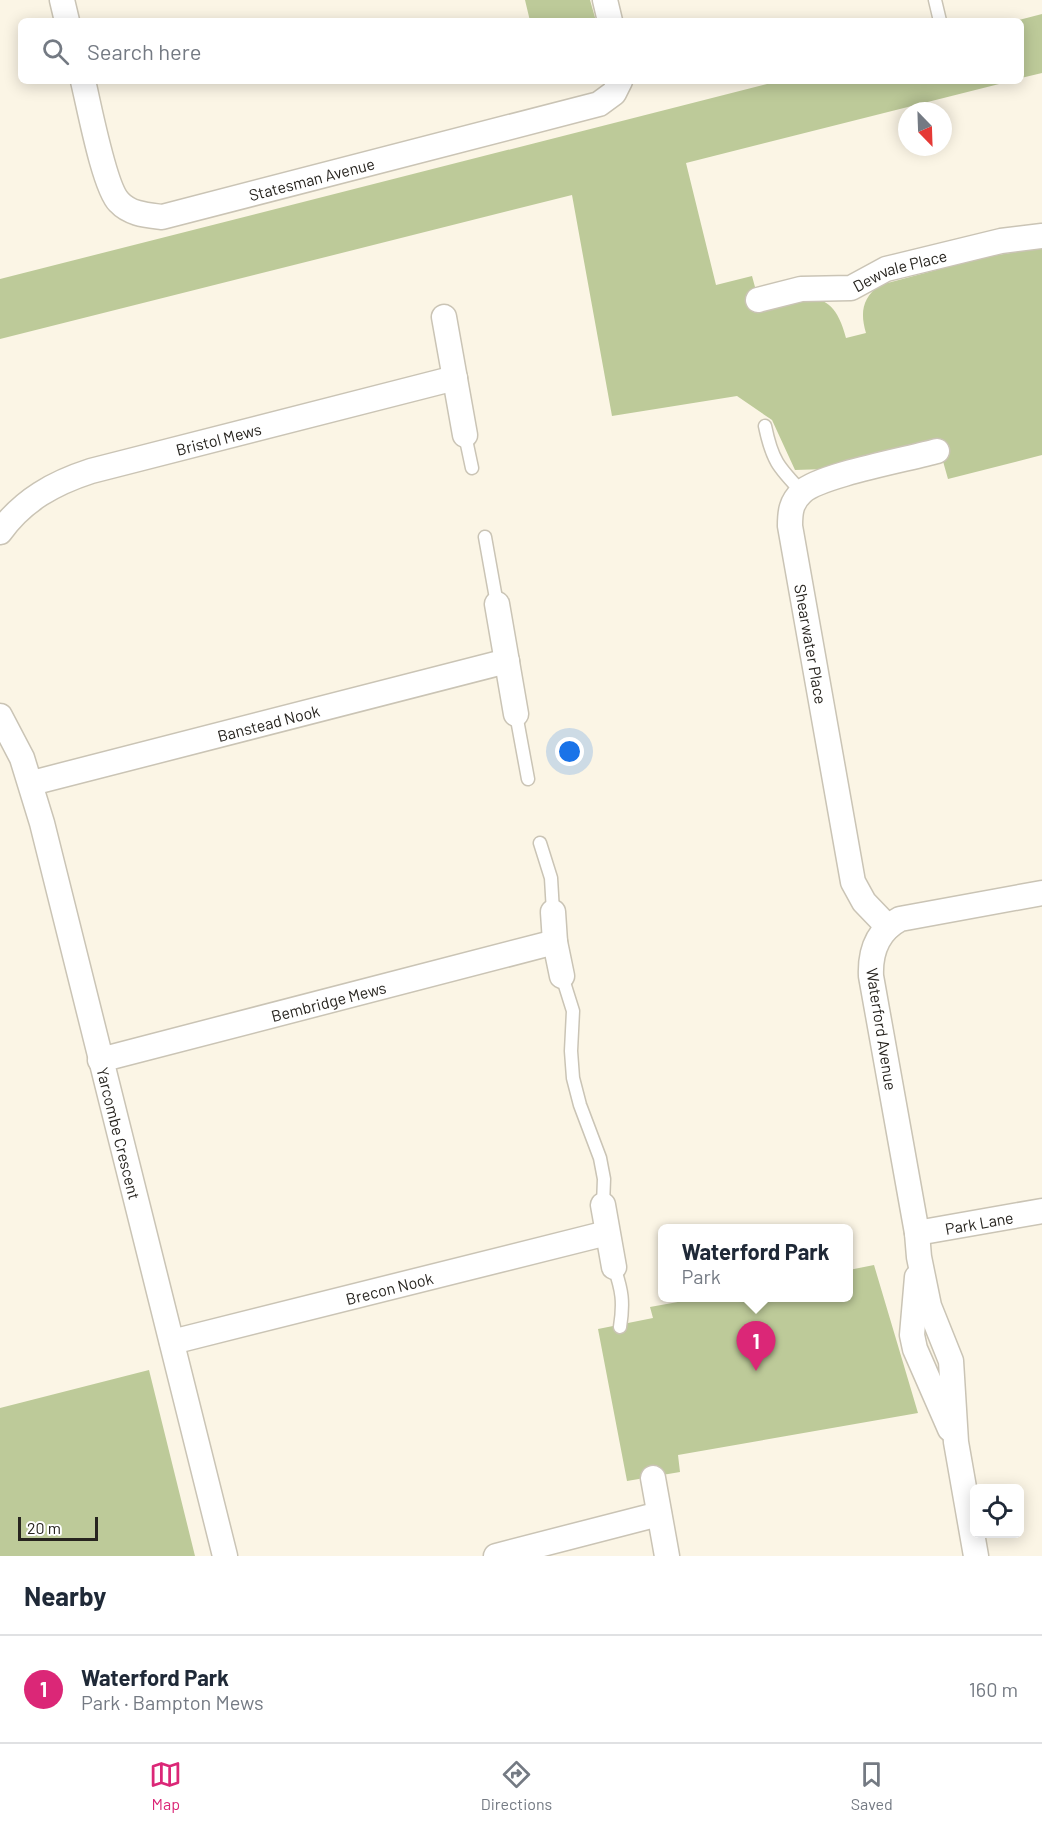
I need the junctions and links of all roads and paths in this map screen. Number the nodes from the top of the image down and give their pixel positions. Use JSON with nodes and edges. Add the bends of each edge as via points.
{"nodes":[{"id":1,"x":62,"y":0,"type":"edge"},
{"id":2,"x":605,"y":0,"type":"edge"},
{"id":3,"x":935,"y":0,"type":"edge"},
{"id":4,"x":66,"y":18,"type":"edge"},
{"id":5,"x":609,"y":18,"type":"edge"},
{"id":6,"x":939,"y":18,"type":"edge"},
{"id":7,"x":83,"y":84,"type":"edge"},
{"id":8,"x":618,"y":84,"type":"edge"},
{"id":9,"x":1042,"y":236,"type":"edge"},
{"id":10,"x":758,"y":300,"type":"dead end"},
{"id":11,"x":444,"y":317,"type":"dead end"},
{"id":12,"x":455,"y":378,"type":"junction"},
{"id":13,"x":765,"y":426,"type":"dead end"},
{"id":14,"x":465,"y":435,"type":"joint"},
{"id":15,"x":937,"y":451,"type":"dead end"},
{"id":16,"x":472,"y":468,"type":"dead end"},
{"id":17,"x":802,"y":492,"type":"junction"},
{"id":18,"x":0,"y":532,"type":"edge"},
{"id":19,"x":485,"y":537,"type":"dead end"},
{"id":20,"x":497,"y":604,"type":"joint"},
{"id":21,"x":507,"y":661,"type":"junction"},
{"id":22,"x":516,"y":714,"type":"joint"},
{"id":23,"x":0,"y":716,"type":"edge"},
{"id":24,"x":528,"y":779,"type":"dead end"},
{"id":25,"x":32,"y":783,"type":"junction"},
{"id":26,"x":540,"y":843,"type":"dead end"},
{"id":27,"x":1042,"y":893,"type":"edge"},
{"id":28,"x":553,"y":912,"type":"joint"},
{"id":29,"x":888,"y":927,"type":"junction"},
{"id":30,"x":555,"y":942,"type":"junction"},
{"id":31,"x":562,"y":976,"type":"joint"},
{"id":32,"x":100,"y":1060,"type":"junction"},
{"id":33,"x":603,"y":1205,"type":"joint"},
{"id":34,"x":1042,"y":1211,"type":"edge"},
{"id":35,"x":607,"y":1233,"type":"junction"},
{"id":36,"x":918,"y":1245,"type":"junction"},
{"id":37,"x":614,"y":1267,"type":"joint"},
{"id":38,"x":620,"y":1327,"type":"dead end"},
{"id":39,"x":172,"y":1342,"type":"junction"},
{"id":40,"x":653,"y":1478,"type":"dead end"},
{"id":41,"x":658,"y":1514,"type":"junction"},
{"id":42,"x":225,"y":1556,"type":"edge"},
{"id":43,"x":496,"y":1556,"type":"edge"},
{"id":44,"x":667,"y":1556,"type":"edge"},
{"id":45,"x":976,"y":1556,"type":"edge"}],
"edges":[{"from":1,"to":4,"type":"street"},
{"from":2,"to":5,"type":"street"},
{"from":3,"to":6,"type":"lane"},
{"from":7,"to":8,"type":"street","name":"Statesman Avenue","via":[[109,184],[118,202],[137,214],[162,216],[599,104],[614,93]]},
{"from":9,"to":10,"type":"street","name":"Dewvale Place","via":[[1001,241],[886,269],[851,288],[801,289]]},
{"from":11,"to":12,"type":"street"},
{"from":12,"to":14,"type":"street"},
{"from":12,"to":18,"type":"street","name":"Bristol Mews","via":[[91,471],[39,494]]},
{"from":13,"to":17,"type":"lane","via":[[774,460]]},
{"from":14,"to":16,"type":"lane"},
{"from":15,"to":17,"type":"street","via":[[826,480]]},
{"from":17,"to":29,"type":"street","name":"Shearwater Place","via":[[790,513],[790,526],[853,882],[864,902]]},
{"from":19,"to":20,"type":"lane"},
{"from":20,"to":21,"type":"street"},
{"from":21,"to":22,"type":"street"},
{"from":21,"to":25,"type":"street","name":"Banstead Nook"},
{"from":22,"to":24,"type":"lane"},
{"from":23,"to":25,"type":"street","name":"Yarcombe Crescent"},
{"from":25,"to":32,"type":"street","name":"Yarcombe Crescent"},
{"from":26,"to":28,"type":"lane","via":[[550,878]]},
{"from":27,"to":29,"type":"street","via":[[911,916]]},
{"from":28,"to":30,"type":"street"},
{"from":29,"to":36,"type":"street","name":"Waterford Avenue","via":[[874,946],[872,976]]},
{"from":30,"to":31,"type":"street"},
{"from":30,"to":32,"type":"street","name":"Bembridge Mews"},
{"from":31,"to":33,"type":"lane","via":[[573,1011],[573,1078],[600,1158]]},
{"from":32,"to":39,"type":"street","name":"Yarcombe Crescent"},
{"from":33,"to":35,"type":"street"},
{"from":34,"to":36,"type":"street","name":"Park Lane"},
{"from":35,"to":37,"type":"street"},
{"from":35,"to":39,"type":"street","name":"Brecon Nook"},
{"from":36,"to":45,"type":"street","name":"Waterford Avenue","via":[[929,1306],[951,1361],[956,1442]]},
{"from":37,"to":38,"type":"lane","via":[[624,1304]]},
{"from":39,"to":42,"type":"street","name":"Yarcombe Crescent"},
{"from":40,"to":41,"type":"street"},
{"from":41,"to":43,"type":"street"},
{"from":41,"to":44,"type":"street"}]}
